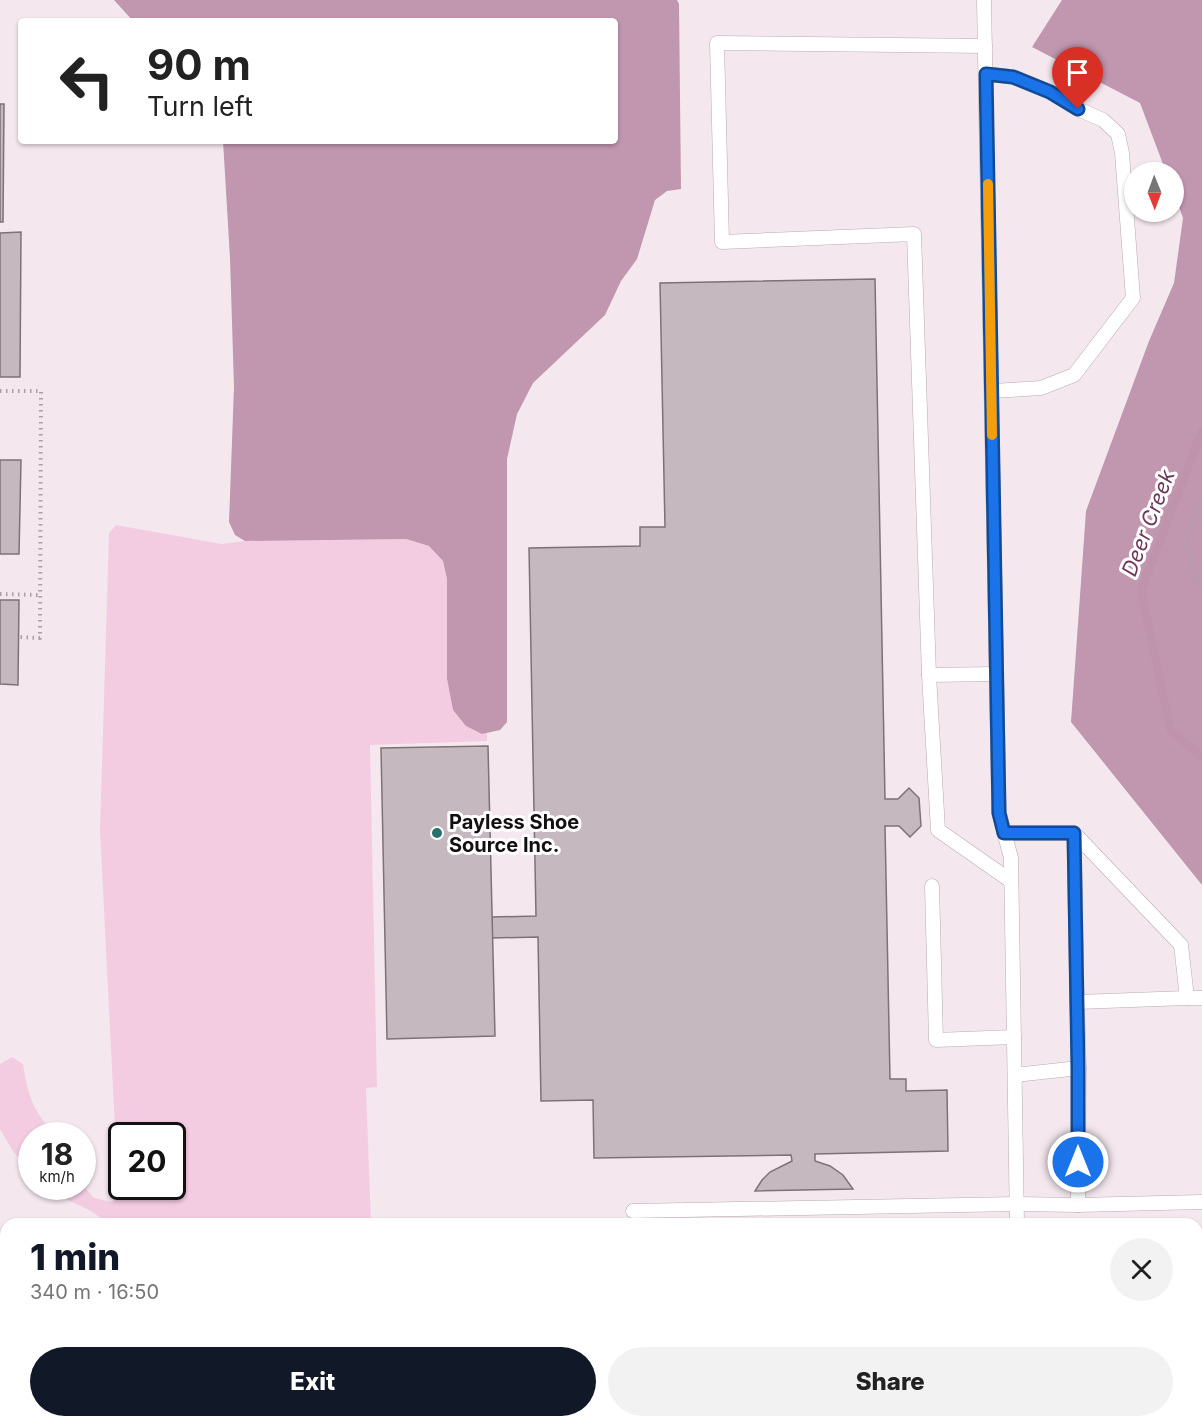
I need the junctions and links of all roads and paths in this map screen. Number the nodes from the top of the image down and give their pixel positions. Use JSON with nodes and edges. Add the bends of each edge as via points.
{"nodes":[{"id":1,"x":984,"y":0,"type":"edge"},
{"id":2,"x":985,"y":46,"type":"junction"},
{"id":3,"x":986,"y":74,"type":"junction"},
{"id":4,"x":0,"y":391,"type":"edge"},
{"id":5,"x":992,"y":392,"type":"junction"},
{"id":6,"x":1202,"y":503,"type":"edge"},
{"id":7,"x":1202,"y":592,"type":"edge"},
{"id":8,"x":0,"y":594,"type":"edge"},
{"id":9,"x":40,"y":595,"type":"junction"},
{"id":10,"x":19,"y":637,"type":"dead end"},
{"id":11,"x":996,"y":674,"type":"junction"},
{"id":12,"x":929,"y":675,"type":"junction"},
{"id":13,"x":1004,"y":833,"type":"junction"},
{"id":14,"x":1074,"y":833,"type":"junction"},
{"id":15,"x":1011,"y":881,"type":"junction"},
{"id":16,"x":932,"y":886,"type":"dead end"},
{"id":17,"x":1186,"y":998,"type":"junction"},
{"id":18,"x":1202,"y":998,"type":"edge"},
{"id":19,"x":1077,"y":1002,"type":"junction"},
{"id":20,"x":1014,"y":1036,"type":"junction"},
{"id":21,"x":1078,"y":1068,"type":"junction"},
{"id":22,"x":1015,"y":1075,"type":"junction"},
{"id":23,"x":1202,"y":1202,"type":"edge"},
{"id":24,"x":1017,"y":1204,"type":"junction"},
{"id":25,"x":1078,"y":1205,"type":"junction"},
{"id":26,"x":633,"y":1211,"type":"dead end"},
{"id":27,"x":1017,"y":1218,"type":"edge"}],
"edges":[{"from":1,"to":2,"type":"lane"},
{"from":2,"to":3,"type":"lane"},
{"from":2,"to":12,"type":"lane","via":[[717,43],[722,242],[914,234]]},
{"from":3,"to":5,"type":"lane"},
{"from":3,"to":5,"type":"lane","via":[[1013,77],[1050,92],[1103,120],[1118,134],[1133,298],[1074,375],[1041,388]]},
{"from":4,"to":9,"type":"path","via":[[41,391]]},
{"from":5,"to":11,"type":"lane"},
{"from":6,"to":7,"type":"path","via":[[1187,537]]},
{"from":8,"to":9,"type":"path"},
{"from":9,"to":10,"type":"path","via":[[40,638]]},
{"from":11,"to":12,"type":"lane"},
{"from":11,"to":13,"type":"lane","via":[[999,813]]},
{"from":12,"to":15,"type":"lane","via":[[938,830]]},
{"from":13,"to":14,"type":"lane"},
{"from":13,"to":15,"type":"lane","via":[[1011,858]]},
{"from":14,"to":17,"type":"lane","via":[[1181,945]]},
{"from":14,"to":19,"type":"lane"},
{"from":15,"to":20,"type":"lane"},
{"from":16,"to":20,"type":"lane","via":[[936,1040]]},
{"from":17,"to":18,"type":"lane"},
{"from":17,"to":19,"type":"lane"},
{"from":19,"to":21,"type":"lane"},
{"from":20,"to":22,"type":"lane"},
{"from":21,"to":22,"type":"lane"},
{"from":21,"to":25,"type":"lane"},
{"from":22,"to":24,"type":"lane"},
{"from":23,"to":25,"type":"lane"},
{"from":24,"to":25,"type":"lane"},
{"from":24,"to":26,"type":"lane"},
{"from":24,"to":27,"type":"lane"}]}
